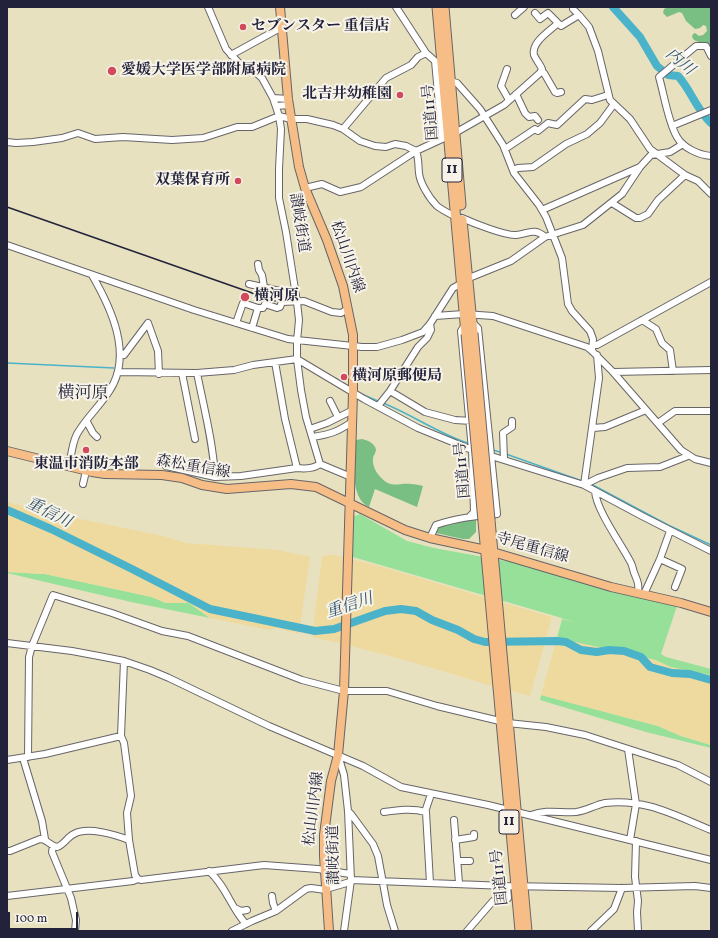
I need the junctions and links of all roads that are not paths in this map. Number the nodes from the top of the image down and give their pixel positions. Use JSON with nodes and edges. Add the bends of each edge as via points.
{"nodes":[{"id":1,"x":208,"y":7,"type":"edge"},
{"id":2,"x":280,"y":7,"type":"edge"},
{"id":3,"x":396,"y":7,"type":"edge"},
{"id":4,"x":437,"y":7,"type":"edge"},
{"id":5,"x":444,"y":7,"type":"edge"},
{"id":6,"x":524,"y":7,"type":"edge"},
{"id":7,"x":573,"y":7,"type":"edge"},
{"id":8,"x":535,"y":13,"type":"dead end"},
{"id":9,"x":515,"y":15,"type":"dead end"},
{"id":10,"x":579,"y":15,"type":"junction"},
{"id":11,"x":558,"y":23,"type":"junction"},
{"id":12,"x":282,"y":27,"type":"junction"},
{"id":13,"x":426,"y":53,"type":"junction"},
{"id":14,"x":231,"y":55,"type":"junction"},
{"id":15,"x":711,"y":56,"type":"edge"},
{"id":16,"x":507,"y":69,"type":"dead end"},
{"id":17,"x":541,"y":71,"type":"junction"},
{"id":18,"x":450,"y":80,"type":"junction"},
{"id":19,"x":561,"y":92,"type":"dead end"},
{"id":20,"x":516,"y":94,"type":"junction"},
{"id":21,"x":608,"y":95,"type":"junction"},
{"id":22,"x":273,"y":98,"type":"junction"},
{"id":23,"x":509,"y":100,"type":"junction"},
{"id":24,"x":288,"y":102,"type":"junction"},
{"id":25,"x":614,"y":104,"type":"junction"},
{"id":26,"x":276,"y":106,"type":"junction"},
{"id":27,"x":708,"y":111,"type":"edge"},
{"id":28,"x":279,"y":116,"type":"junction"},
{"id":29,"x":485,"y":116,"type":"junction"},
{"id":30,"x":291,"y":119,"type":"junction"},
{"id":31,"x":538,"y":120,"type":"dead end"},
{"id":32,"x":672,"y":126,"type":"junction"},
{"id":33,"x":342,"y":129,"type":"junction"},
{"id":34,"x":449,"y":136,"type":"junction"},
{"id":35,"x":7,"y":142,"type":"edge"},
{"id":36,"x":683,"y":144,"type":"junction"},
{"id":37,"x":505,"y":149,"type":"junction"},
{"id":38,"x":416,"y":151,"type":"junction"},
{"id":39,"x":656,"y":154,"type":"junction"},
{"id":40,"x":711,"y":156,"type":"edge"},
{"id":41,"x":640,"y":167,"type":"junction"},
{"id":42,"x":512,"y":170,"type":"junction"},
{"id":43,"x":685,"y":175,"type":"junction"},
{"id":44,"x":306,"y":188,"type":"junction"},
{"id":45,"x":711,"y":194,"type":"edge"},
{"id":46,"x":612,"y":203,"type":"junction"},
{"id":47,"x":542,"y":210,"type":"junction"},
{"id":48,"x":459,"y":218,"type":"junction"},
{"id":49,"x":553,"y":235,"type":"junction"},
{"id":50,"x":546,"y":237,"type":"junction"},
{"id":51,"x":7,"y":245,"type":"edge"},
{"id":52,"x":258,"y":264,"type":"dead end"},
{"id":53,"x":92,"y":275,"type":"junction"},
{"id":54,"x":465,"y":281,"type":"junction"},
{"id":55,"x":711,"y":282,"type":"edge"},
{"id":56,"x":249,"y":284,"type":"dead end"},
{"id":57,"x":264,"y":287,"type":"junction"},
{"id":58,"x":284,"y":292,"type":"junction"},
{"id":59,"x":295,"y":292,"type":"junction"},
{"id":60,"x":282,"y":302,"type":"junction"},
{"id":61,"x":297,"y":302,"type":"junction"},
{"id":62,"x":258,"y":308,"type":"junction"},
{"id":63,"x":348,"y":309,"type":"junction"},
{"id":64,"x":435,"y":316,"type":"junction"},
{"id":65,"x":642,"y":320,"type":"junction"},
{"id":66,"x":236,"y":323,"type":"junction"},
{"id":67,"x":430,"y":324,"type":"junction"},
{"id":68,"x":469,"y":324,"type":"junction"},
{"id":69,"x":252,"y":328,"type":"junction"},
{"id":70,"x":297,"y":341,"type":"junction"},
{"id":71,"x":353,"y":345,"type":"junction"},
{"id":72,"x":594,"y":350,"type":"junction"},
{"id":73,"x":121,"y":354,"type":"junction"},
{"id":74,"x":297,"y":358,"type":"junction"},
{"id":75,"x":275,"y":362,"type":"junction"},
{"id":76,"x":711,"y":370,"type":"edge"},
{"id":77,"x":673,"y":371,"type":"junction"},
{"id":78,"x":119,"y":372,"type":"junction"},
{"id":79,"x":159,"y":372,"type":"junction"},
{"id":80,"x":613,"y":372,"type":"junction"},
{"id":81,"x":182,"y":373,"type":"junction"},
{"id":82,"x":197,"y":373,"type":"junction"},
{"id":83,"x":390,"y":391,"type":"junction"},
{"id":84,"x":353,"y":393,"type":"junction"},
{"id":85,"x":330,"y":401,"type":"dead end"},
{"id":86,"x":378,"y":406,"type":"junction"},
{"id":87,"x":352,"y":410,"type":"junction"},
{"id":88,"x":646,"y":410,"type":"junction"},
{"id":89,"x":711,"y":411,"type":"edge"},
{"id":90,"x":338,"y":417,"type":"junction"},
{"id":91,"x":469,"y":421,"type":"junction"},
{"id":92,"x":487,"y":421,"type":"junction"},
{"id":93,"x":512,"y":421,"type":"dead end"},
{"id":94,"x":87,"y":422,"type":"junction"},
{"id":95,"x":352,"y":422,"type":"junction"},
{"id":96,"x":658,"y":423,"type":"junction"},
{"id":97,"x":593,"y":428,"type":"junction"},
{"id":98,"x":310,"y":429,"type":"junction"},
{"id":99,"x":97,"y":437,"type":"dead end"},
{"id":100,"x":313,"y":438,"type":"junction"},
{"id":101,"x":195,"y":439,"type":"dead end"},
{"id":102,"x":472,"y":450,"type":"junction"},
{"id":103,"x":7,"y":451,"type":"edge"},
{"id":104,"x":491,"y":455,"type":"junction"},
{"id":105,"x":688,"y":456,"type":"junction"},
{"id":106,"x":504,"y":459,"type":"junction"},
{"id":107,"x":711,"y":463,"type":"edge"},
{"id":108,"x":320,"y":464,"type":"junction"},
{"id":109,"x":166,"y":466,"type":"dead end"},
{"id":110,"x":69,"y":467,"type":"junction"},
{"id":111,"x":297,"y":468,"type":"junction"},
{"id":112,"x":86,"y":471,"type":"junction"},
{"id":113,"x":215,"y":477,"type":"junction"},
{"id":114,"x":350,"y":477,"type":"junction"},
{"id":115,"x":83,"y":484,"type":"dead end"},
{"id":116,"x":584,"y":485,"type":"junction"},
{"id":117,"x":595,"y":491,"type":"junction"},
{"id":118,"x":350,"y":503,"type":"junction"},
{"id":119,"x":469,"y":517,"type":"junction"},
{"id":120,"x":670,"y":531,"type":"junction"},
{"id":121,"x":430,"y":538,"type":"junction"},
{"id":122,"x":490,"y":551,"type":"junction"},
{"id":123,"x":711,"y":551,"type":"edge"},
{"id":124,"x":660,"y":559,"type":"junction"},
{"id":125,"x":675,"y":587,"type":"dead end"},
{"id":126,"x":640,"y":593,"type":"junction"},
{"id":127,"x":711,"y":612,"type":"edge"},
{"id":128,"x":7,"y":643,"type":"edge"},
{"id":129,"x":32,"y":646,"type":"junction"},
{"id":130,"x":124,"y":661,"type":"junction"},
{"id":131,"x":344,"y":691,"type":"junction"},
{"id":132,"x":504,"y":718,"type":"junction"},
{"id":133,"x":121,"y":736,"type":"junction"},
{"id":134,"x":628,"y":749,"type":"junction"},
{"id":135,"x":338,"y":755,"type":"junction"},
{"id":136,"x":26,"y":757,"type":"junction"},
{"id":137,"x":7,"y":760,"type":"edge"},
{"id":138,"x":711,"y":782,"type":"edge"},
{"id":139,"x":431,"y":794,"type":"junction"},
{"id":140,"x":636,"y":804,"type":"junction"},
{"id":141,"x":513,"y":811,"type":"junction"},
{"id":142,"x":348,"y":812,"type":"junction"},
{"id":143,"x":384,"y":812,"type":"dead end"},
{"id":144,"x":424,"y":812,"type":"junction"},
{"id":145,"x":531,"y":816,"type":"junction"},
{"id":146,"x":454,"y":820,"type":"dead end"},
{"id":147,"x":711,"y":830,"type":"edge"},
{"id":148,"x":474,"y":834,"type":"dead end"},
{"id":149,"x":45,"y":839,"type":"junction"},
{"id":150,"x":129,"y":840,"type":"junction"},
{"id":151,"x":455,"y":840,"type":"junction"},
{"id":152,"x":633,"y":840,"type":"junction"},
{"id":153,"x":53,"y":846,"type":"junction"},
{"id":154,"x":7,"y":851,"type":"edge"},
{"id":155,"x":470,"y":860,"type":"dead end"},
{"id":156,"x":711,"y":860,"type":"edge"},
{"id":157,"x":457,"y":861,"type":"junction"},
{"id":158,"x":326,"y":870,"type":"junction"},
{"id":159,"x":209,"y":871,"type":"junction"},
{"id":160,"x":138,"y":879,"type":"junction"},
{"id":161,"x":350,"y":879,"type":"junction"},
{"id":162,"x":383,"y":881,"type":"junction"},
{"id":163,"x":430,"y":883,"type":"junction"},
{"id":164,"x":458,"y":883,"type":"junction"},
{"id":165,"x":515,"y":886,"type":"junction"},
{"id":166,"x":636,"y":887,"type":"junction"},
{"id":167,"x":622,"y":888,"type":"junction"},
{"id":168,"x":711,"y":888,"type":"edge"},
{"id":169,"x":67,"y":889,"type":"junction"},
{"id":170,"x":326,"y":890,"type":"junction"},
{"id":171,"x":7,"y":896,"type":"edge"},
{"id":172,"x":272,"y":896,"type":"dead end"},
{"id":173,"x":235,"y":908,"type":"junction"},
{"id":174,"x":247,"y":910,"type":"dead end"},
{"id":175,"x":276,"y":911,"type":"junction"},
{"id":176,"x":246,"y":924,"type":"junction"},
{"id":177,"x":74,"y":931,"type":"edge"},
{"id":178,"x":232,"y":931,"type":"edge"},
{"id":179,"x":329,"y":931,"type":"edge"},
{"id":180,"x":344,"y":931,"type":"edge"},
{"id":181,"x":395,"y":931,"type":"edge"},
{"id":182,"x":467,"y":931,"type":"edge"},
{"id":183,"x":520,"y":931,"type":"edge"},
{"id":184,"x":527,"y":931,"type":"edge"},
{"id":185,"x":591,"y":931,"type":"edge"},
{"id":186,"x":638,"y":931,"type":"edge"}],
"edges":[{"from":1,"to":14,"type":"street","name":"讃岐街道","via":[[223,43]]},
{"from":2,"to":12,"type":"main road","name":"松山川内線"},
{"from":3,"to":13,"type":"street"},
{"from":4,"to":34,"type":"highway","name":"国道11号","number":"11"},
{"from":5,"to":18,"type":"highway","name":"国道11号","number":"11"},
{"from":6,"to":9,"type":"street"},
{"from":7,"to":10,"type":"street"},
{"from":8,"to":11,"type":"street","via":[[540,19],[548,12]]},
{"from":10,"to":11,"type":"street","via":[[561,26]]},
{"from":10,"to":21,"type":"street","via":[[589,27],[598,51]]},
{"from":11,"to":17,"type":"street","via":[[534,48],[534,56]]},
{"from":12,"to":14,"type":"street"},
{"from":12,"to":24,"type":"main road","name":"松山川内線"},
{"from":13,"to":33,"type":"street","via":[[386,78]]},
{"from":13,"to":34,"type":"street","via":[[435,61]]},
{"from":14,"to":22,"type":"street","name":"讃岐街道","via":[[262,78]]},
{"from":15,"to":32,"type":"street","via":[[706,46],[696,46],[659,77]]},
{"from":16,"to":23,"type":"street","via":[[501,86]]},
{"from":17,"to":19,"type":"street","via":[[555,92]]},
{"from":17,"to":20,"type":"street"},
{"from":18,"to":29,"type":"street","via":[[457,83]]},
{"from":18,"to":34,"type":"highway","name":"国道11号","number":"11"},
{"from":20,"to":23,"type":"street"},
{"from":20,"to":31,"type":"street","via":[[525,113],[529,117],[535,116]]},
{"from":21,"to":25,"type":"street"},
{"from":21,"to":37,"type":"street","via":[[592,100],[585,99],[557,125],[548,123]]},
{"from":22,"to":24,"type":"street"},
{"from":22,"to":26,"type":"street","name":"讃岐街道"},
{"from":23,"to":29,"type":"street"},
{"from":24,"to":26,"type":"street"},
{"from":24,"to":30,"type":"main road","name":"松山川内線"},
{"from":25,"to":39,"type":"street","via":[[630,119]]},
{"from":25,"to":42,"type":"street","via":[[600,123],[587,134],[566,144],[533,167]]},
{"from":26,"to":28,"type":"street","name":"讃岐街道"},
{"from":27,"to":32,"type":"street"},
{"from":28,"to":30,"type":"street"},
{"from":28,"to":35,"type":"street","via":[[252,126],[236,127],[198,139],[95,139],[78,133],[33,142]]},
{"from":28,"to":59,"type":"street","name":"讃岐街道","via":[[279,198]]},
{"from":29,"to":34,"type":"street"},
{"from":29,"to":37,"type":"street"},
{"from":30,"to":33,"type":"street","via":[[307,119]]},
{"from":30,"to":44,"type":"main road","name":"松山川内線","via":[[299,166]]},
{"from":32,"to":36,"type":"street"},
{"from":33,"to":38,"type":"street","via":[[360,142],[386,147],[395,144]]},
{"from":34,"to":38,"type":"street"},
{"from":34,"to":48,"type":"highway","name":"国道11号","number":"11"},
{"from":36,"to":39,"type":"street","via":[[670,152]]},
{"from":36,"to":40,"type":"street","via":[[694,151]]},
{"from":37,"to":42,"type":"street"},
{"from":38,"to":44,"type":"street","via":[[361,187],[340,192],[322,184]]},
{"from":38,"to":48,"type":"street","via":[[420,178],[429,195],[437,206]]},
{"from":39,"to":41,"type":"street","via":[[651,155]]},
{"from":39,"to":43,"type":"street"},
{"from":41,"to":46,"type":"street","via":[[622,194]]},
{"from":41,"to":47,"type":"street"},
{"from":42,"to":47,"type":"street"},
{"from":43,"to":45,"type":"street","via":[[698,181]]},
{"from":43,"to":46,"type":"street","via":[[658,200],[648,214],[640,218]]},
{"from":44,"to":63,"type":"main road","name":"松山川内線","via":[[335,261]]},
{"from":46,"to":49,"type":"street","via":[[582,225]]},
{"from":47,"to":49,"type":"street"},
{"from":48,"to":50,"type":"street","via":[[515,235],[528,231],[541,233]]},
{"from":48,"to":54,"type":"highway","name":"国道11号","number":"11"},
{"from":49,"to":50,"type":"street"},
{"from":49,"to":72,"type":"street","via":[[562,258],[568,304],[590,331]]},
{"from":50,"to":54,"type":"street","via":[[511,261]]},
{"from":51,"to":53,"type":"street"},
{"from":52,"to":57,"type":"street"},
{"from":53,"to":66,"type":"street"},
{"from":53,"to":73,"type":"street","via":[[108,306]]},
{"from":54,"to":64,"type":"street","via":[[453,288]]},
{"from":54,"to":68,"type":"highway","name":"国道11号","number":"11"},
{"from":55,"to":65,"type":"street"},
{"from":56,"to":57,"type":"street"},
{"from":57,"to":58,"type":"street"},
{"from":58,"to":59,"type":"street"},
{"from":58,"to":60,"type":"street"},
{"from":59,"to":61,"type":"street","name":"讃岐街道"},
{"from":60,"to":61,"type":"street"},
{"from":60,"to":62,"type":"street","via":[[277,308],[265,304],[263,308]]},
{"from":61,"to":63,"type":"street","via":[[304,301],[332,312],[341,313]]},
{"from":61,"to":70,"type":"street","name":"讃岐街道"},
{"from":62,"to":66,"type":"street","via":[[243,303]]},
{"from":62,"to":69,"type":"street"},
{"from":63,"to":71,"type":"main road","name":"松山川内線"},
{"from":64,"to":67,"type":"street"},
{"from":64,"to":68,"type":"street"},
{"from":65,"to":72,"type":"street","via":[[597,345]]},
{"from":65,"to":77,"type":"street","via":[[656,329],[662,343],[670,350]]},
{"from":66,"to":69,"type":"street"},
{"from":67,"to":71,"type":"street","via":[[423,332],[377,347]]},
{"from":67,"to":83,"type":"street","via":[[431,330],[427,338],[418,347]]},
{"from":68,"to":72,"type":"street","via":[[493,316]]},
{"from":68,"to":91,"type":"street","via":[[461,331]]},
{"from":68,"to":92,"type":"street","via":[[478,328]]},
{"from":68,"to":122,"type":"highway","name":"国道11号","number":"11","bridge":true},
{"from":69,"to":70,"type":"street"},
{"from":70,"to":71,"type":"street"},
{"from":70,"to":74,"type":"street","name":"讃岐街道"},
{"from":71,"to":84,"type":"main road","name":"松山川内線"},
{"from":72,"to":80,"type":"street"},
{"from":72,"to":97,"type":"street","via":[[599,378]]},
{"from":73,"to":78,"type":"street"},
{"from":73,"to":79,"type":"street","via":[[124,355],[148,323],[158,351]]},
{"from":74,"to":75,"type":"street"},
{"from":74,"to":84,"type":"street"},
{"from":74,"to":98,"type":"street","name":"讃岐街道"},
{"from":75,"to":82,"type":"street","via":[[234,370]]},
{"from":75,"to":111,"type":"street"},
{"from":76,"to":77,"type":"street"},
{"from":77,"to":80,"type":"street"},
{"from":78,"to":79,"type":"street"},
{"from":78,"to":94,"type":"street"},
{"from":79,"to":81,"type":"street"},
{"from":80,"to":88,"type":"street"},
{"from":81,"to":82,"type":"street"},
{"from":81,"to":101,"type":"street"},
{"from":82,"to":113,"type":"street","via":[[210,430]]},
{"from":83,"to":86,"type":"street"},
{"from":83,"to":91,"type":"street","via":[[425,412]]},
{"from":84,"to":86,"type":"street"},
{"from":84,"to":87,"type":"main road","name":"松山川内線"},
{"from":85,"to":90,"type":"street"},
{"from":86,"to":102,"type":"street","via":[[418,428]]},
{"from":87,"to":90,"type":"street"},
{"from":87,"to":95,"type":"main road","name":"松山川内線"},
{"from":88,"to":96,"type":"street"},
{"from":88,"to":97,"type":"street","via":[[605,427]]},
{"from":89,"to":96,"type":"street","via":[[674,411]]},
{"from":90,"to":98,"type":"street"},
{"from":91,"to":92,"type":"street"},
{"from":91,"to":102,"type":"street"},
{"from":92,"to":104,"type":"street"},
{"from":93,"to":106,"type":"street","via":[[512,427],[503,433]]},
{"from":94,"to":99,"type":"street"},
{"from":94,"to":110,"type":"street","via":[[76,438]]},
{"from":95,"to":100,"type":"street","via":[[331,435]]},
{"from":95,"to":114,"type":"main road","name":"松山川内線"},
{"from":96,"to":105,"type":"street"},
{"from":97,"to":116,"type":"street"},
{"from":98,"to":100,"type":"street","name":"讃岐街道"},
{"from":100,"to":108,"type":"street","name":"讃岐街道"},
{"from":102,"to":104,"type":"street"},
{"from":102,"to":119,"type":"street","via":[[474,512]]},
{"from":103,"to":110,"type":"main road","name":"森松重信線"},
{"from":104,"to":106,"type":"street"},
{"from":104,"to":119,"type":"street","via":[[497,514]]},
{"from":105,"to":107,"type":"street"},
{"from":105,"to":116,"type":"street","via":[[660,467],[627,468]]},
{"from":106,"to":116,"type":"street"},
{"from":108,"to":111,"type":"street","via":[[314,468]]},
{"from":108,"to":114,"type":"street"},
{"from":109,"to":113,"type":"street"},
{"from":110,"to":112,"type":"main road","name":"森松重信線"},
{"from":111,"to":113,"type":"street"},
{"from":112,"to":115,"type":"street"},
{"from":112,"to":118,"type":"main road","name":"森松重信線","via":[[162,475],[227,489],[300,484],[316,487]]},
{"from":114,"to":118,"type":"main road","name":"松山川内線"},
{"from":116,"to":117,"type":"street"},
{"from":117,"to":120,"type":"street"},
{"from":117,"to":126,"type":"street","via":[[604,516],[632,564]]},
{"from":118,"to":121,"type":"main road","name":"寺尾重信線","via":[[406,530]]},
{"from":118,"to":131,"type":"main road","name":"松山川内線"},
{"from":119,"to":121,"type":"street","via":[[436,525]]},
{"from":120,"to":123,"type":"street"},
{"from":120,"to":124,"type":"street"},
{"from":121,"to":122,"type":"main road","name":"寺尾重信線"},
{"from":122,"to":126,"type":"main road","name":"寺尾重信線","via":[[611,587]]},
{"from":122,"to":132,"type":"highway","name":"国道11号","number":"11"},
{"from":124,"to":125,"type":"street","via":[[682,568]]},
{"from":124,"to":126,"type":"street"},
{"from":126,"to":127,"type":"main road","name":"寺尾重信線"},
{"from":128,"to":129,"type":"street"},
{"from":129,"to":130,"type":"street"},
{"from":129,"to":131,"type":"street","via":[[53,595],[112,612],[162,631],[188,636],[302,680]]},
{"from":129,"to":136,"type":"street","via":[[29,657]]},
{"from":130,"to":133,"type":"street"},
{"from":130,"to":135,"type":"street","via":[[169,678],[269,726]]},
{"from":131,"to":132,"type":"street","via":[[387,691],[437,706]]},
{"from":131,"to":135,"type":"main road","name":"松山川内線"},
{"from":132,"to":134,"type":"street","via":[[569,732]]},
{"from":132,"to":141,"type":"highway","name":"国道11号","number":"11"},
{"from":133,"to":136,"type":"street"},
{"from":133,"to":150,"type":"street","via":[[131,796],[127,813]]},
{"from":134,"to":138,"type":"street","via":[[678,765]]},
{"from":134,"to":140,"type":"street"},
{"from":135,"to":139,"type":"street","via":[[401,787]]},
{"from":135,"to":142,"type":"street","name":"讃岐街道","via":[[344,775]]},
{"from":135,"to":158,"type":"main road","name":"松山川内線","via":[[330,780],[326,814]]},
{"from":136,"to":137,"type":"street"},
{"from":136,"to":149,"type":"street"},
{"from":139,"to":141,"type":"street"},
{"from":139,"to":144,"type":"street"},
{"from":140,"to":145,"type":"street","via":[[607,803],[580,811],[541,812]]},
{"from":140,"to":147,"type":"street","via":[[656,808]]},
{"from":140,"to":152,"type":"street"},
{"from":141,"to":145,"type":"street"},
{"from":141,"to":165,"type":"highway","name":"国道11号","number":"11"},
{"from":142,"to":161,"type":"street","name":"讃岐街道"},
{"from":142,"to":162,"type":"street","via":[[373,844]]},
{"from":143,"to":144,"type":"street","via":[[404,809]]},
{"from":144,"to":163,"type":"street"},
{"from":145,"to":152,"type":"street"},
{"from":146,"to":151,"type":"street"},
{"from":148,"to":151,"type":"street","via":[[470,839]]},
{"from":149,"to":153,"type":"street"},
{"from":149,"to":154,"type":"street","via":[[38,839]]},
{"from":150,"to":153,"type":"street","via":[[103,832],[78,832],[59,846]]},
{"from":150,"to":160,"type":"street","via":[[135,875]]},
{"from":151,"to":157,"type":"street"},
{"from":152,"to":156,"type":"street"},
{"from":152,"to":166,"type":"street"},
{"from":153,"to":169,"type":"street","via":[[52,852]]},
{"from":155,"to":157,"type":"street"},
{"from":157,"to":164,"type":"street"},
{"from":158,"to":159,"type":"street","via":[[264,865]]},
{"from":158,"to":161,"type":"street"},
{"from":158,"to":170,"type":"main road","name":"松山川内線"},
{"from":159,"to":160,"type":"street"},
{"from":159,"to":173,"type":"street","via":[[224,888]]},
{"from":160,"to":169,"type":"street"},
{"from":161,"to":162,"type":"street"},
{"from":161,"to":170,"type":"street"},
{"from":161,"to":180,"type":"street","name":"讃岐街道"},
{"from":162,"to":163,"type":"street"},
{"from":162,"to":181,"type":"street"},
{"from":163,"to":164,"type":"street"},
{"from":164,"to":165,"type":"street"},
{"from":165,"to":167,"type":"street"},
{"from":165,"to":182,"type":"street","via":[[508,898],[493,901]]},
{"from":165,"to":183,"type":"highway","name":"国道11号","number":"11"},
{"from":165,"to":184,"type":"highway","name":"国道11号","number":"11"},
{"from":166,"to":167,"type":"street"},
{"from":166,"to":168,"type":"street"},
{"from":166,"to":186,"type":"street"},
{"from":167,"to":185,"type":"street","via":[[614,909]]},
{"from":169,"to":171,"type":"street"},
{"from":169,"to":177,"type":"street","via":[[76,920]]},
{"from":170,"to":175,"type":"street","via":[[306,888]]},
{"from":170,"to":179,"type":"main road","name":"松山川内線"},
{"from":172,"to":175,"type":"street"},
{"from":173,"to":174,"type":"street"},
{"from":173,"to":176,"type":"street"},
{"from":175,"to":176,"type":"street"},
{"from":176,"to":178,"type":"street"}]}
